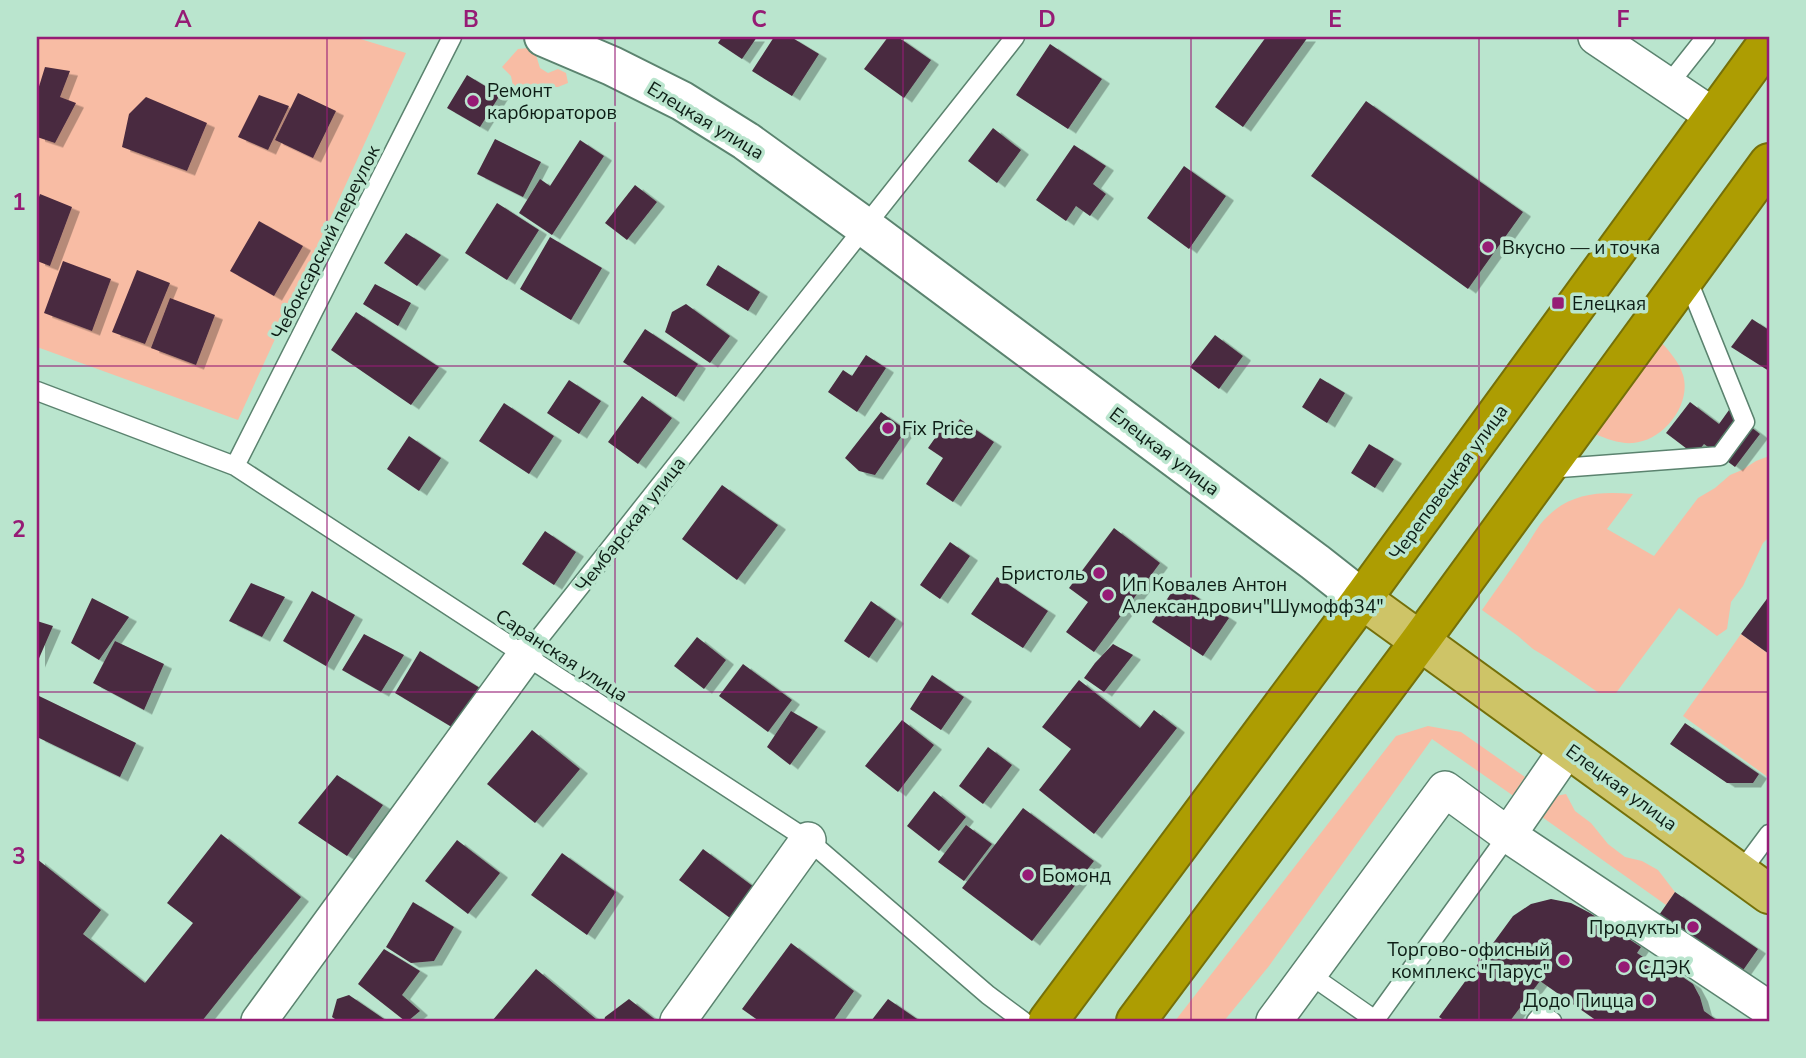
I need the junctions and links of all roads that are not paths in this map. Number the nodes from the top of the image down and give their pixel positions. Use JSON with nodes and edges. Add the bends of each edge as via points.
{"nodes":[{"id":1,"x":452,"y":37,"type":"edge"},
{"id":2,"x":544,"y":37,"type":"edge"},
{"id":3,"x":1015,"y":37,"type":"edge"},
{"id":4,"x":1596,"y":37,"type":"edge"},
{"id":5,"x":1706,"y":37,"type":"edge"},
{"id":6,"x":1769,"y":41,"type":"edge"},
{"id":7,"x":1668,"y":85,"type":"junction"},
{"id":8,"x":1715,"y":117,"type":"junction"},
{"id":9,"x":1769,"y":163,"type":"edge"},
{"id":10,"x":865,"y":227,"type":"junction"},
{"id":11,"x":1687,"y":277,"type":"junction"},
{"id":12,"x":37,"y":391,"type":"edge"},
{"id":13,"x":235,"y":466,"type":"junction"},
{"id":14,"x":1547,"y":469,"type":"junction"},
{"id":15,"x":1362,"y":599,"type":"junction"},
{"id":16,"x":1420,"y":642,"type":"junction"},
{"id":17,"x":525,"y":656,"type":"junction"},
{"id":18,"x":1567,"y":748,"type":"junction"},
{"id":19,"x":1769,"y":834,"type":"edge"},
{"id":20,"x":1508,"y":835,"type":"junction"},
{"id":21,"x":808,"y":840,"type":"junction"},
{"id":22,"x":1755,"y":884,"type":"edge"},
{"id":23,"x":1309,"y":974,"type":"junction"},
{"id":24,"x":1769,"y":1009,"type":"edge"},
{"id":25,"x":259,"y":1021,"type":"edge"},
{"id":26,"x":678,"y":1021,"type":"edge"},
{"id":27,"x":1023,"y":1021,"type":"edge"},
{"id":28,"x":1048,"y":1021,"type":"edge"},
{"id":29,"x":1136,"y":1021,"type":"edge"},
{"id":30,"x":1274,"y":1021,"type":"edge"},
{"id":31,"x":1376,"y":1021,"type":"edge"},
{"id":32,"x":1536,"y":1021,"type":"edge"},
{"id":33,"x":1552,"y":1021,"type":"edge"}],
"edges":[{"from":1,"to":13,"type":"lane","name":"Чебоксарский переулок"},
{"from":2,"to":10,"type":"main road","name":"Елецкая улица","via":[[682,101]]},
{"from":3,"to":10,"type":"lane","name":"Чембарская улица"},
{"from":4,"to":7,"type":"street"},
{"from":5,"to":7,"type":"lane"},
{"from":6,"to":8,"type":"highway","name":"Череповецкая улица"},
{"from":7,"to":8,"type":"street"},
{"from":8,"to":15,"type":"highway","name":"Череповецкая улица"},
{"from":9,"to":11,"type":"highway"},
{"from":10,"to":15,"type":"main road","name":"Елецкая улица"},
{"from":10,"to":17,"type":"lane","name":"Чембарская улица"},
{"from":11,"to":14,"type":"highway"},
{"from":11,"to":14,"type":"lane","via":[[1745,422],[1720,456]]},
{"from":12,"to":13,"type":"lane","name":"Саранская улица"},
{"from":13,"to":17,"type":"lane","name":"Саранская улица"},
{"from":14,"to":16,"type":"highway"},
{"from":15,"to":16,"type":"main road","name":"Елецкая улица"},
{"from":15,"to":28,"type":"highway","name":"Череповецкая улица"},
{"from":16,"to":18,"type":"main road","name":"Елецкая улица"},
{"from":16,"to":29,"type":"highway"},
{"from":17,"to":21,"type":"lane","name":"Саранская улица"},
{"from":17,"to":25,"type":"street","name":"Чембарская улица"},
{"from":18,"to":20,"type":"street"},
{"from":18,"to":22,"type":"main road","name":"Елецкая улица"},
{"from":19,"to":22,"type":"lane"},
{"from":20,"to":23,"type":"street","via":[[1446,789]]},
{"from":20,"to":24,"type":"street"},
{"from":20,"to":31,"type":"lane"},
{"from":21,"to":26,"type":"street"},
{"from":21,"to":27,"type":"lane","name":"Саранская улица"},
{"from":23,"to":30,"type":"street"},
{"from":23,"to":31,"type":"lane"},
{"from":32,"to":33,"type":"lane","via":[[1542,1014]]}]}
